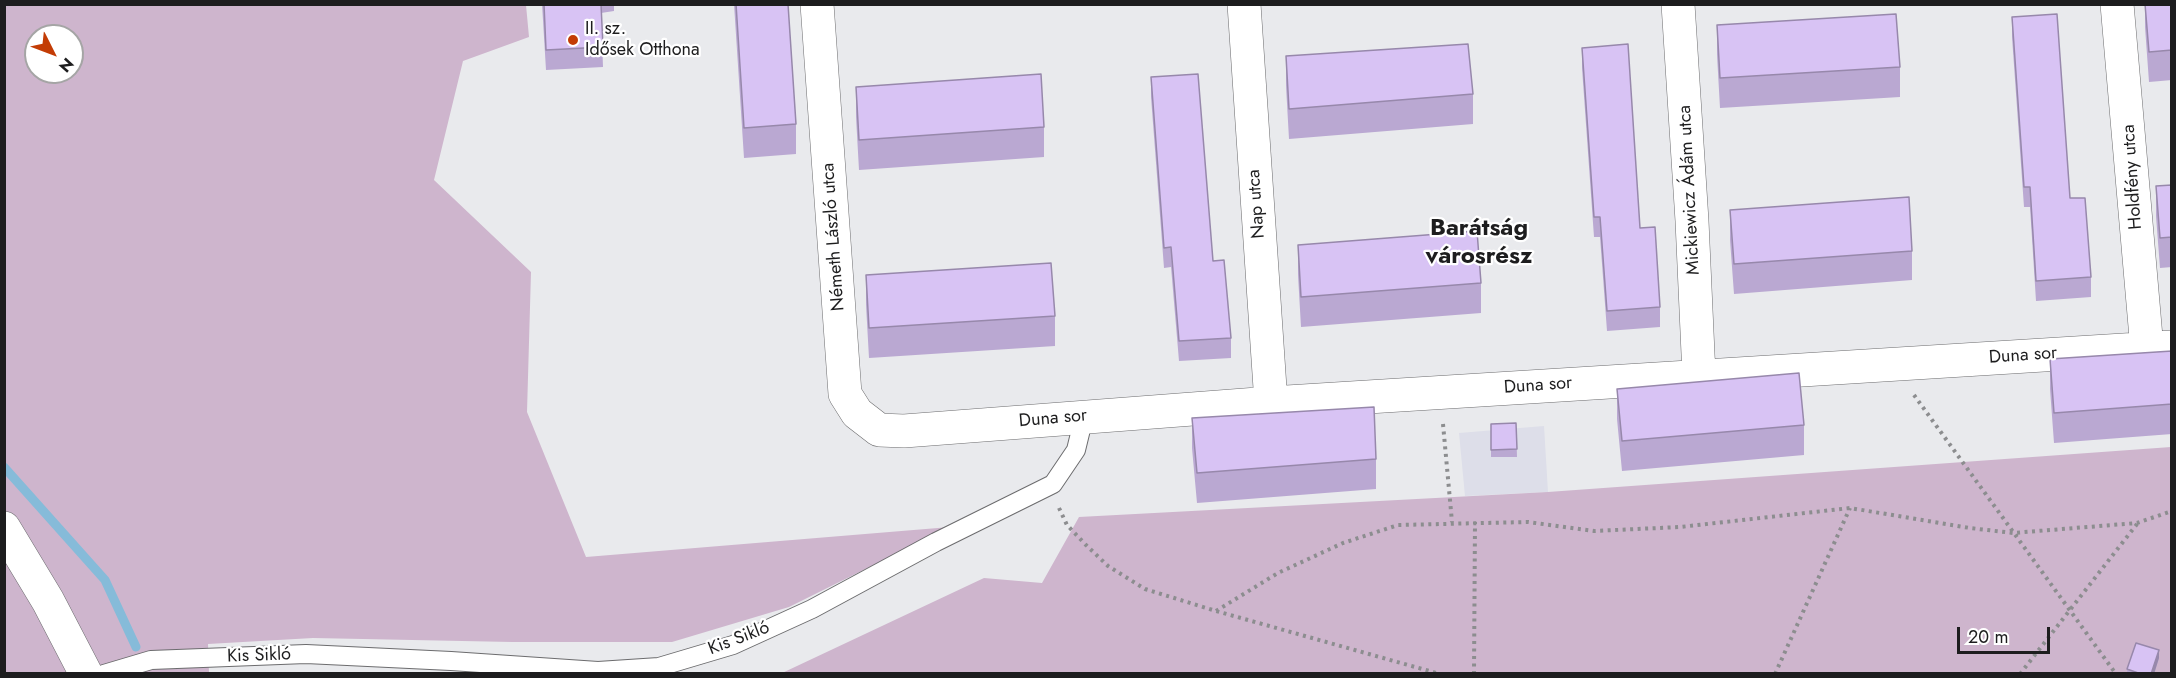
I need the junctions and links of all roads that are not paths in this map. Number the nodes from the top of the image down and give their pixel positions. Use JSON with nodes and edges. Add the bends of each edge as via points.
{"nodes":[{"id":1,"x":817,"y":4,"type":"edge"},
{"id":2,"x":1244,"y":4,"type":"edge"},
{"id":3,"x":1678,"y":4,"type":"edge"},
{"id":4,"x":2117,"y":4,"type":"edge"},
{"id":5,"x":2159,"y":348,"type":"edge"},
{"id":6,"x":1699,"y":376,"type":"junction"},
{"id":7,"x":1271,"y":403,"type":"junction"},
{"id":8,"x":1084,"y":417,"type":"junction"},
{"id":9,"x":904,"y":431,"type":"joint"},
{"id":10,"x":4,"y":528,"type":"edge"},
{"id":11,"x":64,"y":630,"type":"junction"},
{"id":12,"x":71,"y":674,"type":"edge"},
{"id":13,"x":86,"y":674,"type":"edge"},
{"id":14,"x":104,"y":674,"type":"edge"}],
"edges":[{"from":1,"to":9,"type":"street","name":"Németh László utca","via":[[845,394],[857,413],[879,430]]},
{"from":2,"to":7,"type":"street","name":"Nap utca"},
{"from":3,"to":6,"type":"street","name":"Mickiewicz Ádám utca"},
{"from":4,"to":5,"type":"street","name":"Holdfény utca"},
{"from":5,"to":6,"type":"street","name":"Duna sor"},
{"from":6,"to":7,"type":"street","name":"Duna sor"},
{"from":7,"to":8,"type":"street","name":"Duna sor"},
{"from":8,"to":9,"type":"street","name":"Duna sor"},
{"from":8,"to":14,"type":"lane","name":"Kis Sikló","via":[[1076,450],[1053,484],[812,609],[733,645],[659,667],[598,671],[306,654],[151,660]]},
{"from":10,"to":11,"type":"street"},
{"from":11,"to":12,"type":"street"},
{"from":11,"to":13,"type":"street"}]}
